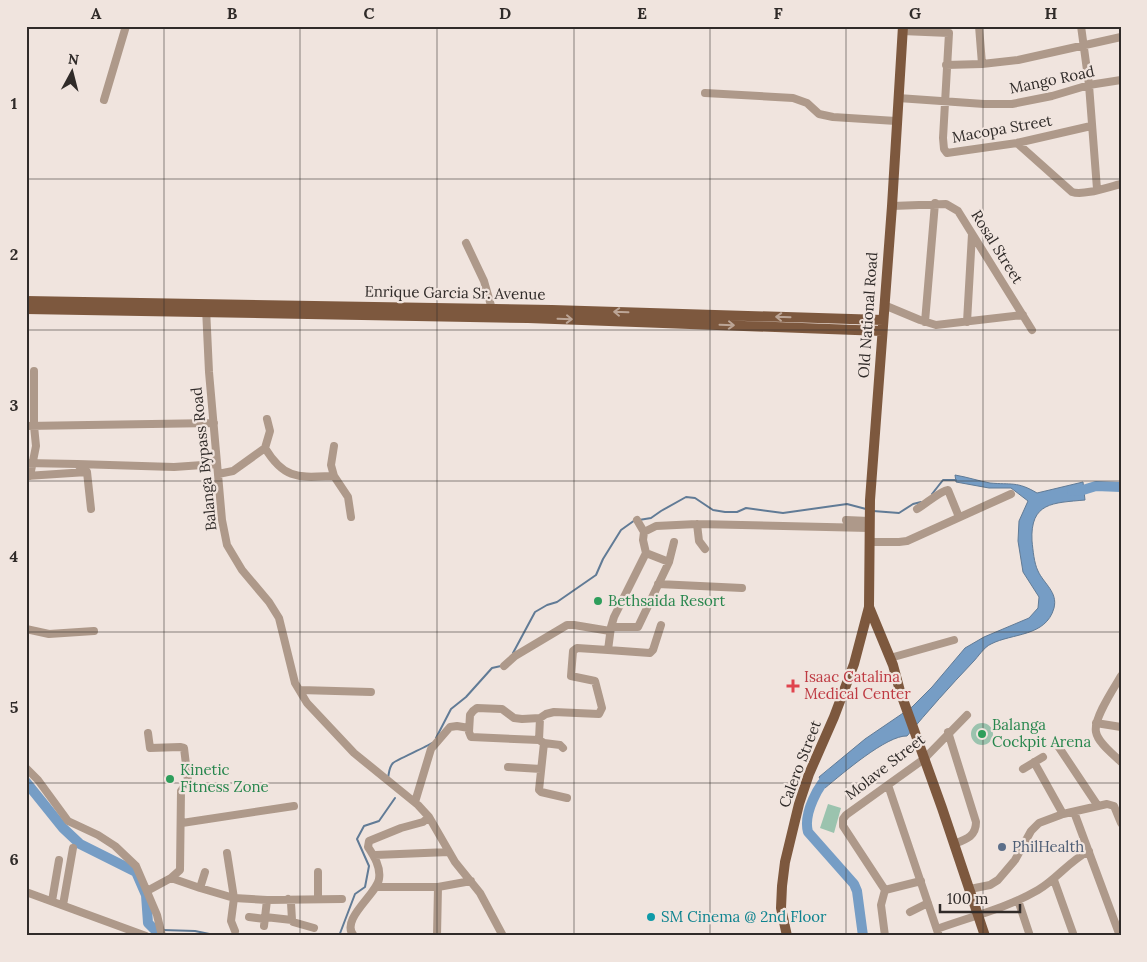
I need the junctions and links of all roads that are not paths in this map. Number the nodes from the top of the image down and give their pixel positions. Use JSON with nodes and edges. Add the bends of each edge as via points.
{"nodes":[{"id":1,"x":126,"y":26,"type":"edge"},
{"id":2,"x":979,"y":26,"type":"edge"},
{"id":3,"x":1081,"y":26,"type":"edge"},
{"id":4,"x":903,"y":29,"type":"edge"},
{"id":5,"x":951,"y":30,"type":"edge"},
{"id":6,"x":1121,"y":38,"type":"edge"},
{"id":7,"x":1083,"y":45,"type":"junction"},
{"id":8,"x":946,"y":64,"type":"junction"},
{"id":9,"x":982,"y":64,"type":"junction"},
{"id":10,"x":1121,"y":80,"type":"edge"},
{"id":11,"x":1089,"y":86,"type":"junction"},
{"id":12,"x":705,"y":93,"type":"dead end"},
{"id":13,"x":898,"y":98,"type":"junction"},
{"id":14,"x":104,"y":100,"type":"dead end"},
{"id":15,"x":944,"y":101,"type":"junction"},
{"id":16,"x":896,"y":122,"type":"junction"},
{"id":17,"x":1091,"y":126,"type":"junction"},
{"id":18,"x":1017,"y":143,"type":"junction"},
{"id":19,"x":1121,"y":184,"type":"edge"},
{"id":20,"x":1097,"y":189,"type":"junction"},
{"id":21,"x":935,"y":203,"type":"junction"},
{"id":22,"x":892,"y":206,"type":"junction"},
{"id":23,"x":972,"y":234,"type":"junction"},
{"id":24,"x":466,"y":242,"type":"dead end"},
{"id":25,"x":26,"y":301,"type":"edge"},
{"id":26,"x":884,"y":305,"type":"junction"},
{"id":27,"x":206,"y":308,"type":"junction"},
{"id":28,"x":26,"y":309,"type":"edge"},
{"id":29,"x":492,"y":310,"type":"junction"},
{"id":30,"x":528,"y":314,"type":"junction"},
{"id":31,"x":1023,"y":316,"type":"junction"},
{"id":32,"x":883,"y":320,"type":"junction"},
{"id":33,"x":925,"y":322,"type":"junction"},
{"id":34,"x":967,"y":322,"type":"junction"},
{"id":35,"x":1032,"y":330,"type":"dead end"},
{"id":36,"x":882,"y":331,"type":"junction"},
{"id":37,"x":34,"y":371,"type":"dead end"},
{"id":38,"x":267,"y":419,"type":"dead end"},
{"id":39,"x":214,"y":423,"type":"junction"},
{"id":40,"x":30,"y":426,"type":"edge"},
{"id":41,"x":334,"y":446,"type":"dead end"},
{"id":42,"x":265,"y":448,"type":"junction"},
{"id":43,"x":30,"y":464,"type":"edge"},
{"id":44,"x":77,"y":464,"type":"junction"},
{"id":45,"x":217,"y":464,"type":"junction"},
{"id":46,"x":87,"y":472,"type":"junction"},
{"id":47,"x":218,"y":474,"type":"junction"},
{"id":48,"x":28,"y":476,"type":"edge"},
{"id":49,"x":334,"y":476,"type":"junction"},
{"id":50,"x":1011,"y":494,"type":"dead end"},
{"id":51,"x":917,"y":508,"type":"dead end"},
{"id":52,"x":91,"y":509,"type":"dead end"},
{"id":53,"x":351,"y":517,"type":"dead end"},
{"id":54,"x":959,"y":517,"type":"junction"},
{"id":55,"x":869,"y":518,"type":"junction"},
{"id":56,"x":637,"y":520,"type":"dead end"},
{"id":57,"x":846,"y":520,"type":"dead end"},
{"id":58,"x":696,"y":524,"type":"junction"},
{"id":59,"x":644,"y":532,"type":"junction"},
{"id":60,"x":674,"y":542,"type":"dead end"},
{"id":61,"x":869,"y":542,"type":"junction"},
{"id":62,"x":705,"y":549,"type":"dead end"},
{"id":63,"x":646,"y":553,"type":"junction"},
{"id":64,"x":670,"y":562,"type":"junction"},
{"id":65,"x":658,"y":584,"type":"junction"},
{"id":66,"x":742,"y":588,"type":"dead end"},
{"id":67,"x":869,"y":607,"type":"junction"},
{"id":68,"x":661,"y":626,"type":"dead end"},
{"id":69,"x":26,"y":629,"type":"edge"},
{"id":70,"x":611,"y":629,"type":"junction"},
{"id":71,"x":94,"y":631,"type":"dead end"},
{"id":72,"x":954,"y":640,"type":"dead end"},
{"id":73,"x":608,"y":650,"type":"junction"},
{"id":74,"x":890,"y":658,"type":"junction"},
{"id":75,"x":504,"y":666,"type":"dead end"},
{"id":76,"x":1121,"y":676,"type":"edge"},
{"id":77,"x":300,"y":690,"type":"junction"},
{"id":78,"x":371,"y":692,"type":"dead end"},
{"id":79,"x":967,"y":715,"type":"dead end"},
{"id":80,"x":540,"y":718,"type":"junction"},
{"id":81,"x":1096,"y":723,"type":"junction"},
{"id":82,"x":1121,"y":726,"type":"edge"},
{"id":83,"x":469,"y":728,"type":"junction"},
{"id":84,"x":948,"y":732,"type":"junction"},
{"id":85,"x":148,"y":733,"type":"dead end"},
{"id":86,"x":542,"y":742,"type":"junction"},
{"id":87,"x":1056,"y":743,"type":"dead end"},
{"id":88,"x":563,"y":748,"type":"dead end"},
{"id":89,"x":1043,"y":757,"type":"dead end"},
{"id":90,"x":924,"y":759,"type":"junction"},
{"id":91,"x":1034,"y":762,"type":"junction"},
{"id":92,"x":1121,"y":762,"type":"edge"},
{"id":93,"x":508,"y":767,"type":"dead end"},
{"id":94,"x":26,"y":768,"type":"edge"},
{"id":95,"x":541,"y":769,"type":"junction"},
{"id":96,"x":1024,"y":769,"type":"dead end"},
{"id":97,"x":888,"y":786,"type":"junction"},
{"id":98,"x":567,"y":798,"type":"dead end"},
{"id":99,"x":415,"y":802,"type":"junction"},
{"id":100,"x":294,"y":806,"type":"dead end"},
{"id":101,"x":1098,"y":806,"type":"junction"},
{"id":102,"x":1074,"y":812,"type":"junction"},
{"id":103,"x":1063,"y":814,"type":"junction"},
{"id":104,"x":429,"y":818,"type":"junction"},
{"id":105,"x":182,"y":823,"type":"junction"},
{"id":106,"x":1121,"y":823,"type":"edge"},
{"id":107,"x":954,"y":844,"type":"junction"},
{"id":108,"x":73,"y":848,"type":"dead end"},
{"id":109,"x":1089,"y":851,"type":"junction"},
{"id":110,"x":227,"y":852,"type":"dead end"},
{"id":111,"x":449,"y":852,"type":"junction"},
{"id":112,"x":375,"y":856,"type":"junction"},
{"id":113,"x":59,"y":860,"type":"dead end"},
{"id":114,"x":204,"y":872,"type":"dead end"},
{"id":115,"x":318,"y":872,"type":"dead end"},
{"id":116,"x":171,"y":878,"type":"junction"},
{"id":117,"x":1054,"y":880,"type":"junction"},
{"id":118,"x":921,"y":881,"type":"junction"},
{"id":119,"x":471,"y":882,"type":"junction"},
{"id":120,"x":376,"y":887,"type":"junction"},
{"id":121,"x":438,"y":887,"type":"junction"},
{"id":122,"x":200,"y":888,"type":"junction"},
{"id":123,"x":970,"y":889,"type":"junction"},
{"id":124,"x":885,"y":890,"type":"junction"},
{"id":125,"x":147,"y":891,"type":"junction"},
{"id":126,"x":26,"y":892,"type":"edge"},
{"id":127,"x":234,"y":898,"type":"junction"},
{"id":128,"x":288,"y":899,"type":"junction"},
{"id":129,"x":318,"y":899,"type":"junction"},
{"id":130,"x":342,"y":899,"type":"dead end"},
{"id":131,"x":267,"y":900,"type":"junction"},
{"id":132,"x":1018,"y":900,"type":"junction"},
{"id":133,"x":52,"y":901,"type":"junction"},
{"id":134,"x":928,"y":903,"type":"junction"},
{"id":135,"x":63,"y":905,"type":"junction"},
{"id":136,"x":910,"y":912,"type":"dead end"},
{"id":137,"x":977,"y":915,"type":"junction"},
{"id":138,"x":249,"y":917,"type":"dead end"},
{"id":139,"x":265,"y":920,"type":"junction"},
{"id":140,"x":292,"y":920,"type":"junction"},
{"id":141,"x":314,"y":928,"type":"dead end"},
{"id":142,"x":235,"y":930,"type":"dead end"},
{"id":143,"x":938,"y":932,"type":"edge"},
{"id":144,"x":162,"y":935,"type":"edge"},
{"id":145,"x":146,"y":936,"type":"edge"},
{"id":146,"x":354,"y":936,"type":"edge"},
{"id":147,"x":437,"y":936,"type":"edge"},
{"id":148,"x":503,"y":936,"type":"edge"},
{"id":149,"x":787,"y":936,"type":"edge"},
{"id":150,"x":885,"y":936,"type":"edge"},
{"id":151,"x":985,"y":936,"type":"edge"},
{"id":152,"x":1030,"y":936,"type":"edge"},
{"id":153,"x":1074,"y":936,"type":"edge"},
{"id":154,"x":1120,"y":936,"type":"edge"}],
"edges":[{"from":1,"to":14,"type":"street"},
{"from":2,"to":9,"type":"street"},
{"from":3,"to":7,"type":"street"},
{"from":4,"to":5,"type":"street"},
{"from":4,"to":13,"type":"main road","name":"Old National Road"},
{"from":5,"to":8,"type":"street","name":"Macopa Street"},
{"from":6,"to":7,"type":"street"},
{"from":7,"to":9,"type":"street","via":[[1018,60]]},
{"from":7,"to":11,"type":"street"},
{"from":8,"to":9,"type":"street"},
{"from":8,"to":15,"type":"street","name":"Macopa Street"},
{"from":10,"to":11,"type":"street","name":"Mango Road"},
{"from":11,"to":15,"type":"street","name":"Mango Road","via":[[1012,104]]},
{"from":11,"to":17,"type":"street"},
{"from":12,"to":16,"type":"street","via":[[792,98],[807,103],[819,114],[832,117]]},
{"from":13,"to":15,"type":"street","name":"Mango Road"},
{"from":13,"to":16,"type":"main road","name":"Old National Road"},
{"from":15,"to":18,"type":"street","name":"Macopa Street","via":[[943,138],[947,153]]},
{"from":16,"to":22,"type":"main road","name":"Old National Road"},
{"from":17,"to":18,"type":"street","name":"Macopa Street"},
{"from":17,"to":20,"type":"street"},
{"from":18,"to":20,"type":"street","via":[[1072,192],[1082,194]]},
{"from":19,"to":20,"type":"street"},
{"from":21,"to":22,"type":"street","name":"Rosal Street"},
{"from":21,"to":23,"type":"street","name":"Rosal Street","via":[[946,204],[958,211]]},
{"from":21,"to":33,"type":"street"},
{"from":22,"to":26,"type":"main road","name":"Old National Road"},
{"from":23,"to":31,"type":"street","name":"Rosal Street"},
{"from":23,"to":34,"type":"street"},
{"from":24,"to":29,"type":"street","via":[[484,282]]},
{"from":25,"to":27,"type":"main road","name":"Enrique Garcia Sr. Avenue"},
{"from":26,"to":32,"type":"main road","name":"Old National Road"},
{"from":26,"to":33,"type":"street"},
{"from":27,"to":28,"type":"main road","name":"Enrique Garcia Sr. Avenue"},
{"from":27,"to":29,"type":"main road","name":"Enrique Garcia Sr. Avenue"},
{"from":27,"to":30,"type":"main road","name":"Enrique Garcia Sr. Avenue"},
{"from":27,"to":39,"type":"street","name":"Balanga Bypass Road"},
{"from":29,"to":30,"type":"main road","name":"Enrique Garcia Sr. Avenue"},
{"from":32,"to":30,"type":"main road","name":"Enrique Garcia Sr. Avenue","one_way":true},
{"from":30,"to":36,"type":"main road","name":"Enrique Garcia Sr. Avenue","one_way":true},
{"from":31,"to":34,"type":"street"},
{"from":31,"to":35,"type":"street","name":"Rosal Street"},
{"from":32,"to":36,"type":"main road","name":"Old National Road"},
{"from":33,"to":34,"type":"street","via":[[942,325]]},
{"from":36,"to":55,"type":"main road","name":"Old National Road"},
{"from":37,"to":40,"type":"street"},
{"from":38,"to":42,"type":"street","via":[[270,431]]},
{"from":39,"to":40,"type":"street"},
{"from":39,"to":45,"type":"street","name":"Balanga Bypass Road"},
{"from":40,"to":43,"type":"street","via":[[36,446]]},
{"from":41,"to":49,"type":"street","via":[[331,465]]},
{"from":42,"to":47,"type":"street","via":[[233,471]]},
{"from":42,"to":49,"type":"street","via":[[285,471],[298,477]]},
{"from":43,"to":44,"type":"street"},
{"from":43,"to":48,"type":"street"},
{"from":44,"to":45,"type":"street","via":[[174,467]]},
{"from":44,"to":46,"type":"street"},
{"from":45,"to":47,"type":"street","name":"Balanga Bypass Road"},
{"from":46,"to":48,"type":"street"},
{"from":46,"to":52,"type":"street"},
{"from":47,"to":77,"type":"street","name":"Balanga Bypass Road","via":[[227,545],[279,618]]},
{"from":49,"to":53,"type":"street","via":[[348,496]]},
{"from":50,"to":54,"type":"street"},
{"from":51,"to":54,"type":"street","via":[[945,490],[950,493]]},
{"from":54,"to":61,"type":"street","via":[[907,541]]},
{"from":55,"to":57,"type":"street"},
{"from":55,"to":58,"type":"street"},
{"from":55,"to":61,"type":"main road","name":"Old National Road"},
{"from":56,"to":59,"type":"street"},
{"from":58,"to":59,"type":"street","via":[[656,526]]},
{"from":58,"to":62,"type":"street","via":[[699,541]]},
{"from":59,"to":63,"type":"street","via":[[642,540]]},
{"from":60,"to":64,"type":"street"},
{"from":61,"to":67,"type":"main road","name":"Old National Road"},
{"from":63,"to":64,"type":"street"},
{"from":63,"to":70,"type":"street","via":[[614,616]]},
{"from":64,"to":65,"type":"street"},
{"from":65,"to":66,"type":"street"},
{"from":65,"to":70,"type":"street","via":[[638,627]]},
{"from":67,"to":74,"type":"main road"},
{"from":67,"to":149,"type":"main road","name":"Calero Street","via":[[854,664],[799,804],[785,862],[781,896]]},
{"from":68,"to":73,"type":"street","via":[[650,653]]},
{"from":69,"to":71,"type":"street","via":[[49,634]]},
{"from":70,"to":73,"type":"street"},
{"from":70,"to":75,"type":"street","via":[[567,626],[515,656]]},
{"from":72,"to":74,"type":"street"},
{"from":73,"to":80,"type":"street","via":[[577,648],[572,651],[571,676],[595,681],[602,708],[599,714],[554,712]]},
{"from":74,"to":90,"type":"main road"},
{"from":76,"to":81,"type":"street"},
{"from":77,"to":78,"type":"street"},
{"from":77,"to":99,"type":"street","name":"Balanga Bypass Road","via":[[354,753]]},
{"from":79,"to":84,"type":"street","name":"Molave Street"},
{"from":80,"to":83,"type":"street","via":[[514,718],[502,709],[477,708],[470,715]]},
{"from":80,"to":86,"type":"street"},
{"from":81,"to":82,"type":"street"},
{"from":81,"to":92,"type":"street","via":[[1100,741]]},
{"from":83,"to":86,"type":"street","via":[[469,736],[474,738]]},
{"from":83,"to":99,"type":"street","via":[[450,727],[430,749]]},
{"from":84,"to":90,"type":"street","name":"Molave Street"},
{"from":84,"to":107,"type":"street","via":[[976,822],[969,838]]},
{"from":85,"to":105,"type":"street","via":[[150,748],[184,748],[188,782],[182,791]]},
{"from":86,"to":88,"type":"street"},
{"from":86,"to":95,"type":"street"},
{"from":87,"to":101,"type":"street"},
{"from":89,"to":91,"type":"street"},
{"from":90,"to":97,"type":"street","name":"Molave Street"},
{"from":90,"to":107,"type":"main road"},
{"from":91,"to":96,"type":"street"},
{"from":91,"to":103,"type":"street"},
{"from":93,"to":95,"type":"street"},
{"from":94,"to":125,"type":"street","via":[[68,821],[115,846],[136,866]]},
{"from":95,"to":98,"type":"street","via":[[539,790]]},
{"from":97,"to":118,"type":"street"},
{"from":97,"to":124,"type":"street","name":"Molave Street","via":[[843,819],[843,826]]},
{"from":99,"to":104,"type":"street","name":"Balanga Bypass Road"},
{"from":100,"to":105,"type":"street"},
{"from":101,"to":102,"type":"street"},
{"from":101,"to":106,"type":"street","via":[[1114,806]]},
{"from":102,"to":103,"type":"street"},
{"from":102,"to":109,"type":"street"},
{"from":103,"to":123,"type":"street","via":[[1039,823],[1031,831],[1015,860],[998,880]]},
{"from":104,"to":111,"type":"street","name":"Balanga Bypass Road"},
{"from":104,"to":112,"type":"street","via":[[368,841]]},
{"from":105,"to":116,"type":"street","via":[[181,866]]},
{"from":107,"to":123,"type":"main road"},
{"from":108,"to":135,"type":"street"},
{"from":109,"to":117,"type":"street","via":[[1077,856]]},
{"from":109,"to":154,"type":"street"},
{"from":110,"to":127,"type":"street"},
{"from":111,"to":112,"type":"street"},
{"from":111,"to":119,"type":"street","name":"Balanga Bypass Road"},
{"from":112,"to":120,"type":"street","via":[[379,874]]},
{"from":113,"to":133,"type":"street"},
{"from":114,"to":122,"type":"street"},
{"from":115,"to":129,"type":"street"},
{"from":116,"to":122,"type":"street"},
{"from":116,"to":125,"type":"street"},
{"from":117,"to":132,"type":"street"},
{"from":117,"to":153,"type":"street"},
{"from":118,"to":124,"type":"street"},
{"from":118,"to":134,"type":"street"},
{"from":119,"to":121,"type":"street"},
{"from":119,"to":148,"type":"street","name":"Balanga Bypass Road"},
{"from":120,"to":121,"type":"street"},
{"from":120,"to":146,"type":"street","via":[[357,910],[350,928]]},
{"from":121,"to":147,"type":"street"},
{"from":122,"to":127,"type":"street"},
{"from":123,"to":137,"type":"main road"},
{"from":124,"to":150,"type":"street","via":[[881,905]]},
{"from":125,"to":144,"type":"street"},
{"from":126,"to":133,"type":"street"},
{"from":127,"to":131,"type":"street"},
{"from":127,"to":142,"type":"street","via":[[231,921]]},
{"from":128,"to":129,"type":"street"},
{"from":128,"to":131,"type":"street"},
{"from":128,"to":140,"type":"street"},
{"from":129,"to":130,"type":"street"},
{"from":131,"to":139,"type":"street"},
{"from":132,"to":137,"type":"street"},
{"from":132,"to":152,"type":"street"},
{"from":133,"to":135,"type":"street"},
{"from":134,"to":136,"type":"street"},
{"from":134,"to":143,"type":"street"},
{"from":135,"to":145,"type":"street"},
{"from":137,"to":143,"type":"street"},
{"from":137,"to":151,"type":"main road"},
{"from":138,"to":139,"type":"street"},
{"from":139,"to":140,"type":"street"},
{"from":140,"to":141,"type":"street"}]}
